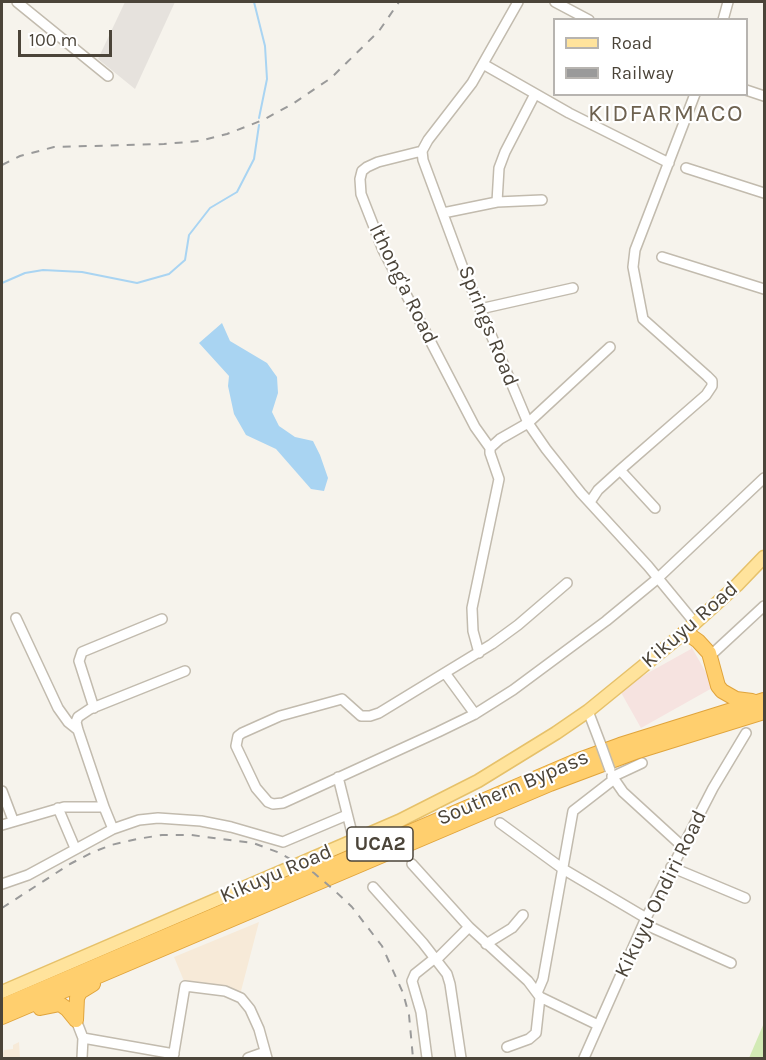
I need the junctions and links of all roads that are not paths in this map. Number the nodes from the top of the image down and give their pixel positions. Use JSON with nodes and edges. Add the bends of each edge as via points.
{"nodes":[{"id":1,"x":17,"y":2,"type":"edge"},
{"id":2,"x":518,"y":2,"type":"edge"},
{"id":3,"x":555,"y":2,"type":"edge"},
{"id":4,"x":728,"y":2,"type":"edge"},
{"id":5,"x":585,"y":18,"type":"edge"},
{"id":6,"x":724,"y":18,"type":"edge"},
{"id":7,"x":483,"y":64,"type":"junction"},
{"id":8,"x":108,"y":76,"type":"dead end"},
{"id":9,"x":748,"y":90,"type":"edge"},
{"id":10,"x":535,"y":94,"type":"junction"},
{"id":11,"x":694,"y":96,"type":"edge"},
{"id":12,"x":765,"y":96,"type":"edge"},
{"id":13,"x":422,"y":150,"type":"junction"},
{"id":14,"x":669,"y":163,"type":"junction"},
{"id":15,"x":686,"y":168,"type":"dead end"},
{"id":16,"x":765,"y":193,"type":"edge"},
{"id":17,"x":542,"y":200,"type":"dead end"},
{"id":18,"x":497,"y":201,"type":"junction"},
{"id":19,"x":443,"y":213,"type":"junction"},
{"id":20,"x":662,"y":257,"type":"dead end"},
{"id":21,"x":573,"y":288,"type":"dead end"},
{"id":22,"x":765,"y":289,"type":"edge"},
{"id":23,"x":480,"y":309,"type":"junction"},
{"id":24,"x":609,"y":347,"type":"dead end"},
{"id":25,"x":528,"y":423,"type":"junction"},
{"id":26,"x":490,"y":448,"type":"junction"},
{"id":27,"x":620,"y":470,"type":"junction"},
{"id":28,"x":765,"y":478,"type":"edge"},
{"id":29,"x":590,"y":502,"type":"junction"},
{"id":30,"x":655,"y":508,"type":"dead end"},
{"id":31,"x":765,"y":557,"type":"edge"},
{"id":32,"x":657,"y":579,"type":"junction"},
{"id":33,"x":567,"y":583,"type":"dead end"},
{"id":34,"x":765,"y":606,"type":"edge"},
{"id":35,"x":16,"y":618,"type":"dead end"},
{"id":36,"x":162,"y":619,"type":"dead end"},
{"id":37,"x":690,"y":628,"type":"junction"},
{"id":38,"x":479,"y":653,"type":"junction"},
{"id":39,"x":710,"y":656,"type":"junction"},
{"id":40,"x":185,"y":671,"type":"dead end"},
{"id":41,"x":445,"y":673,"type":"junction"},
{"id":42,"x":763,"y":705,"type":"edge"},
{"id":43,"x":94,"y":708,"type":"junction"},
{"id":44,"x":588,"y":711,"type":"junction"},
{"id":45,"x":475,"y":714,"type":"junction"},
{"id":46,"x":78,"y":730,"type":"junction"},
{"id":47,"x":746,"y":733,"type":"dead end"},
{"id":48,"x":642,"y":763,"type":"dead end"},
{"id":49,"x":612,"y":776,"type":"junction"},
{"id":50,"x":338,"y":777,"type":"junction"},
{"id":51,"x":2,"y":791,"type":"edge"},
{"id":52,"x":104,"y":807,"type":"junction"},
{"id":53,"x":58,"y":808,"type":"junction"},
{"id":54,"x":347,"y":815,"type":"junction"},
{"id":55,"x":13,"y":820,"type":"junction"},
{"id":56,"x":500,"y":824,"type":"dead end"},
{"id":57,"x":2,"y":825,"type":"edge"},
{"id":58,"x":112,"y":829,"type":"junction"},
{"id":59,"x":354,"y":841,"type":"junction"},
{"id":60,"x":682,"y":846,"type":"junction"},
{"id":61,"x":75,"y":848,"type":"junction"},
{"id":62,"x":412,"y":864,"type":"dead end"},
{"id":63,"x":671,"y":867,"type":"junction"},
{"id":64,"x":563,"y":869,"type":"junction"},
{"id":65,"x":2,"y":884,"type":"edge"},
{"id":66,"x":373,"y":887,"type":"dead end"},
{"id":67,"x":745,"y":898,"type":"dead end"},
{"id":68,"x":523,"y":915,"type":"dead end"},
{"id":69,"x":645,"y":921,"type":"junction"},
{"id":70,"x":469,"y":927,"type":"junction"},
{"id":71,"x":486,"y":944,"type":"junction"},
{"id":72,"x":146,"y":956,"type":"junction"},
{"id":73,"x":436,"y":959,"type":"junction"},
{"id":74,"x":731,"y":963,"type":"dead end"},
{"id":75,"x":2,"y":993,"type":"edge"},
{"id":76,"x":539,"y":995,"type":"junction"},
{"id":77,"x":2,"y":1006,"type":"edge"},
{"id":78,"x":2,"y":1017,"type":"edge"},
{"id":79,"x":76,"y":1020,"type":"junction"},
{"id":80,"x":2,"y":1025,"type":"edge"},
{"id":81,"x":598,"y":1025,"type":"junction"},
{"id":82,"x":83,"y":1038,"type":"junction"},
{"id":83,"x":507,"y":1047,"type":"dead end"},
{"id":84,"x":266,"y":1055,"type":"edge"},
{"id":85,"x":173,"y":1056,"type":"edge"},
{"id":86,"x":81,"y":1059,"type":"edge"},
{"id":87,"x":248,"y":1059,"type":"edge"},
{"id":88,"x":427,"y":1059,"type":"edge"},
{"id":89,"x":461,"y":1059,"type":"edge"},
{"id":90,"x":584,"y":1059,"type":"edge"}],
"edges":[{"from":1,"to":8,"type":"street"},
{"from":2,"to":7,"type":"street"},
{"from":3,"to":5,"type":"street"},
{"from":4,"to":6,"type":"street"},
{"from":7,"to":10,"type":"street"},
{"from":7,"to":13,"type":"street"},
{"from":9,"to":12,"type":"street"},
{"from":10,"to":14,"type":"street"},
{"from":10,"to":18,"type":"street","via":[[498,168]]},
{"from":11,"to":14,"type":"street"},
{"from":13,"to":19,"type":"street","name":"Springs Road"},
{"from":13,"to":26,"type":"street","name":"Ithong'a Road","via":[[367,167],[360,179],[361,194],[389,260],[475,427]]},
{"from":14,"to":27,"type":"street","via":[[633,257],[640,312],[647,325],[707,376],[712,386]]},
{"from":15,"to":16,"type":"street"},
{"from":17,"to":18,"type":"street"},
{"from":18,"to":19,"type":"street"},
{"from":19,"to":23,"type":"street","name":"Springs Road"},
{"from":20,"to":22,"type":"street"},
{"from":21,"to":23,"type":"street"},
{"from":23,"to":25,"type":"street","name":"Springs Road"},
{"from":24,"to":25,"type":"street"},
{"from":25,"to":26,"type":"street"},
{"from":25,"to":29,"type":"street","name":"Springs Road"},
{"from":26,"to":38,"type":"street","via":[[499,479],[472,608],[472,631]]},
{"from":27,"to":29,"type":"street"},
{"from":27,"to":30,"type":"street"},
{"from":28,"to":32,"type":"street"},
{"from":29,"to":32,"type":"street","name":"Springs Road"},
{"from":31,"to":37,"type":"main road","name":"Kikuyu Road"},
{"from":32,"to":37,"type":"street","name":"Springs Road"},
{"from":32,"to":45,"type":"street","via":[[533,676]]},
{"from":33,"to":38,"type":"street"},
{"from":34,"to":39,"type":"street"},
{"from":35,"to":46,"type":"street","via":[[58,708]]},
{"from":36,"to":43,"type":"street","via":[[82,652],[79,661]]},
{"from":37,"to":39,"type":"highway"},
{"from":37,"to":44,"type":"main road","name":"Kikuyu Road"},
{"from":38,"to":41,"type":"street"},
{"from":39,"to":42,"type":"highway","via":[[722,691],[736,699]]},
{"from":40,"to":43,"type":"street"},
{"from":41,"to":45,"type":"street"},
{"from":41,"to":50,"type":"street","via":[[370,716],[361,716],[342,699],[280,716],[238,736],[236,746],[256,789],[273,804]]},
{"from":42,"to":72,"type":"highway","name":"Southern Bypass","number":"UCA2","via":[[550,784]]},
{"from":42,"to":77,"type":"highway","name":"Southern Bypass","number":"UCA2","via":[[576,761]]},
{"from":43,"to":46,"type":"street","via":[[78,717]]},
{"from":44,"to":49,"type":"street","bridge":true},
{"from":44,"to":59,"type":"main road","name":"Kikuyu Road","via":[[466,788]]},
{"from":45,"to":50,"type":"street"},
{"from":46,"to":52,"type":"street"},
{"from":47,"to":60,"type":"street","name":"Kikuyu Ondiri Road"},
{"from":48,"to":49,"type":"street"},
{"from":49,"to":60,"type":"street","via":[[623,792]]},
{"from":49,"to":64,"type":"street","via":[[573,811]]},
{"from":50,"to":54,"type":"street"},
{"from":51,"to":55,"type":"street"},
{"from":52,"to":53,"type":"street"},
{"from":52,"to":58,"type":"street"},
{"from":53,"to":55,"type":"street"},
{"from":53,"to":61,"type":"street"},
{"from":54,"to":58,"type":"street","via":[[283,842],[179,818],[148,819]]},
{"from":54,"to":59,"type":"street"},
{"from":55,"to":57,"type":"street"},
{"from":56,"to":64,"type":"street"},
{"from":58,"to":61,"type":"street"},
{"from":59,"to":75,"type":"main road","name":"Kikuyu Road"},
{"from":60,"to":63,"type":"street","name":"Kikuyu Ondiri Road"},
{"from":61,"to":65,"type":"street"},
{"from":62,"to":70,"type":"street"},
{"from":63,"to":67,"type":"street"},
{"from":63,"to":69,"type":"street","name":"Kikuyu Ondiri Road"},
{"from":64,"to":69,"type":"street"},
{"from":64,"to":76,"type":"street"},
{"from":66,"to":73,"type":"street"},
{"from":68,"to":71,"type":"street","via":[[512,928]]},
{"from":69,"to":74,"type":"street"},
{"from":69,"to":81,"type":"street","name":"Kikuyu Ondiri Road"},
{"from":70,"to":71,"type":"street"},
{"from":70,"to":73,"type":"street"},
{"from":71,"to":76,"type":"street"},
{"from":72,"to":78,"type":"highway","name":"Southern Bypass","number":"UCA2"},
{"from":72,"to":79,"type":"highway","via":[[134,968],[80,992]]},
{"from":73,"to":88,"type":"street","via":[[415,974],[412,981]]},
{"from":73,"to":89,"type":"street","via":[[450,984]]},
{"from":76,"to":81,"type":"street"},
{"from":76,"to":83,"type":"street","via":[[536,1033]]},
{"from":79,"to":80,"type":"highway","via":[[56,1004]]},
{"from":79,"to":82,"type":"street"},
{"from":81,"to":90,"type":"street","name":"Kikuyu Ondiri Road"},
{"from":82,"to":85,"type":"street"},
{"from":82,"to":86,"type":"street"},
{"from":84,"to":85,"type":"street","via":[[259,1029],[241,998],[225,991],[185,986]]},
{"from":84,"to":87,"type":"street"}]}
